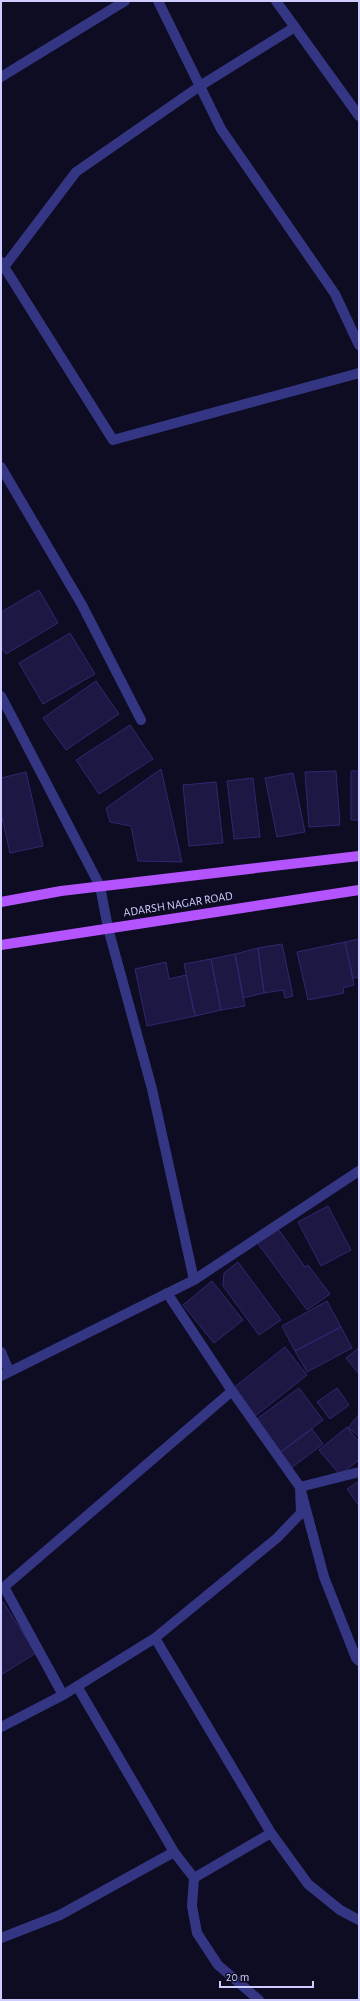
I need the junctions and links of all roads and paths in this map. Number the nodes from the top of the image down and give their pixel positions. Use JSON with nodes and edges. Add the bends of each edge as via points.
{"nodes":[{"id":1,"x":125,"y":1,"type":"edge"},
{"id":2,"x":158,"y":1,"type":"edge"},
{"id":3,"x":276,"y":1,"type":"edge"},
{"id":4,"x":295,"y":27,"type":"junction"},
{"id":5,"x":1,"y":77,"type":"edge"},
{"id":6,"x":200,"y":86,"type":"junction"},
{"id":7,"x":359,"y":116,"type":"edge"},
{"id":8,"x":3,"y":264,"type":"edge"},
{"id":9,"x":359,"y":345,"type":"edge"},
{"id":10,"x":359,"y":373,"type":"edge"},
{"id":11,"x":1,"y":467,"type":"edge"},
{"id":12,"x":1,"y":696,"type":"edge"},
{"id":13,"x":141,"y":720,"type":"dead end"},
{"id":14,"x":359,"y":856,"type":"edge"},
{"id":15,"x":100,"y":886,"type":"junction"},
{"id":16,"x":359,"y":890,"type":"edge"},
{"id":17,"x":1,"y":902,"type":"edge"},
{"id":18,"x":108,"y":928,"type":"junction"},
{"id":19,"x":1,"y":945,"type":"edge"},
{"id":20,"x":359,"y":1171,"type":"edge"},
{"id":21,"x":194,"y":1280,"type":"junction"},
{"id":22,"x":168,"y":1293,"type":"junction"},
{"id":23,"x":1,"y":1352,"type":"edge"},
{"id":24,"x":5,"y":1374,"type":"edge"},
{"id":25,"x":232,"y":1391,"type":"junction"},
{"id":26,"x":359,"y":1472,"type":"edge"},
{"id":27,"x":300,"y":1487,"type":"junction"},
{"id":28,"x":3,"y":1588,"type":"edge"},
{"id":29,"x":155,"y":1638,"type":"junction"},
{"id":30,"x":359,"y":1661,"type":"edge"},
{"id":31,"x":77,"y":1686,"type":"junction"},
{"id":32,"x":63,"y":1695,"type":"junction"},
{"id":33,"x":1,"y":1727,"type":"edge"},
{"id":34,"x":271,"y":1833,"type":"junction"},
{"id":35,"x":174,"y":1852,"type":"junction"},
{"id":36,"x":194,"y":1878,"type":"junction"},
{"id":37,"x":359,"y":1920,"type":"edge"},
{"id":38,"x":1,"y":1938,"type":"edge"},
{"id":39,"x":258,"y":2000,"type":"edge"}],
"edges":[{"from":1,"to":5,"type":"street"},
{"from":2,"to":6,"type":"street"},
{"from":3,"to":4,"type":"street"},
{"from":4,"to":6,"type":"street"},
{"from":4,"to":7,"type":"street"},
{"from":6,"to":8,"type":"street","via":[[76,172]]},
{"from":6,"to":9,"type":"street","via":[[221,128],[336,294]]},
{"from":8,"to":10,"type":"street","via":[[113,440]]},
{"from":11,"to":13,"type":"street","via":[[82,605]]},
{"from":12,"to":15,"type":"street"},
{"from":14,"to":15,"type":"main road","name":"ADARSH NAGAR ROAD"},
{"from":15,"to":17,"type":"main road","name":"ADARSH NAGAR ROAD"},
{"from":15,"to":18,"type":"street"},
{"from":16,"to":18,"type":"main road","name":"ADARSH NAGAR ROAD"},
{"from":18,"to":19,"type":"main road","name":"ADARSH NAGAR ROAD"},
{"from":18,"to":21,"type":"street","via":[[152,1089]]},
{"from":20,"to":21,"type":"street"},
{"from":21,"to":22,"type":"street"},
{"from":22,"to":24,"type":"street"},
{"from":22,"to":25,"type":"street"},
{"from":23,"to":24,"type":"street"},
{"from":25,"to":27,"type":"street"},
{"from":25,"to":28,"type":"street"},
{"from":26,"to":27,"type":"street"},
{"from":27,"to":29,"type":"street","via":[[301,1513],[277,1538]]},
{"from":27,"to":30,"type":"street","via":[[324,1577]]},
{"from":28,"to":32,"type":"street"},
{"from":29,"to":31,"type":"street"},
{"from":29,"to":34,"type":"street"},
{"from":31,"to":32,"type":"street"},
{"from":31,"to":35,"type":"street"},
{"from":32,"to":33,"type":"street"},
{"from":34,"to":36,"type":"street"},
{"from":34,"to":37,"type":"street","via":[[308,1884],[340,1910]]},
{"from":35,"to":36,"type":"street"},
{"from":35,"to":38,"type":"street","via":[[60,1915]]},
{"from":36,"to":39,"type":"street","via":[[192,1906],[197,1933],[218,1965]]}]}
